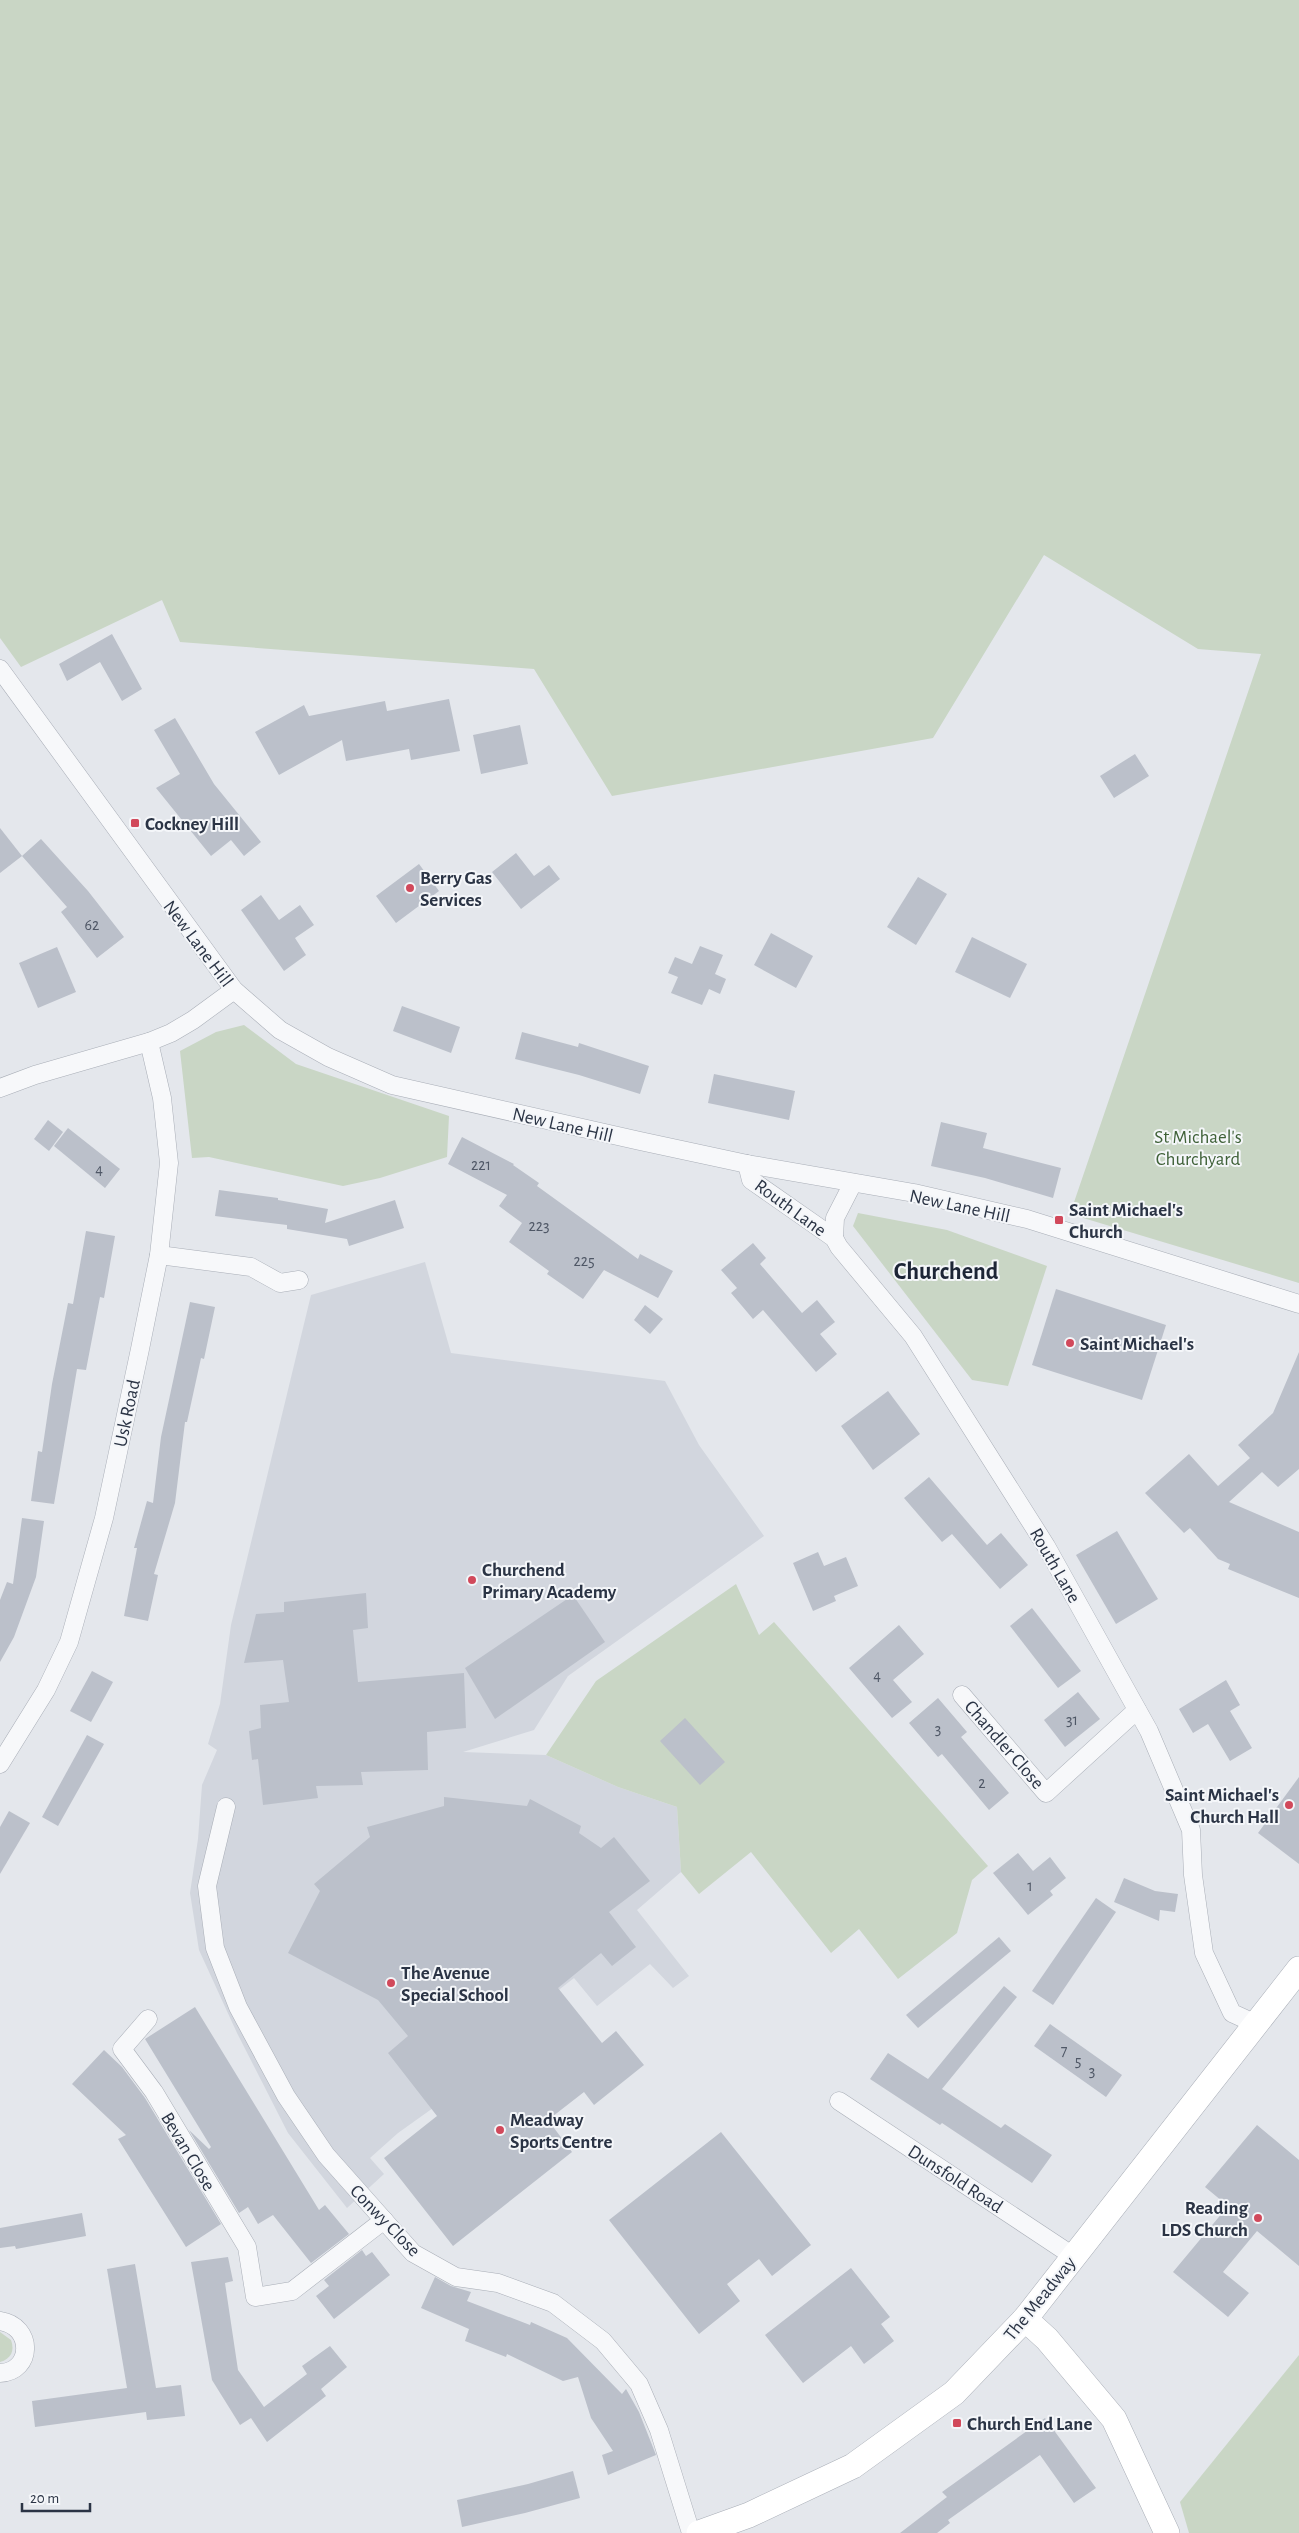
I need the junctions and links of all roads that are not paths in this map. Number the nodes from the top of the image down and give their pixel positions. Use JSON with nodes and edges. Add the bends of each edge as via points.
{"nodes":[{"id":1,"x":0,"y":669,"type":"edge"},
{"id":2,"x":234,"y":990,"type":"junction"},
{"id":3,"x":149,"y":1042,"type":"junction"},
{"id":4,"x":0,"y":1088,"type":"edge"},
{"id":5,"x":747,"y":1164,"type":"junction"},
{"id":6,"x":853,"y":1183,"type":"junction"},
{"id":7,"x":834,"y":1238,"type":"junction"},
{"id":8,"x":159,"y":1255,"type":"junction"},
{"id":9,"x":300,"y":1280,"type":"dead end"},
{"id":10,"x":1299,"y":1304,"type":"edge"},
{"id":11,"x":962,"y":1695,"type":"dead end"},
{"id":12,"x":1137,"y":1710,"type":"junction"},
{"id":13,"x":6,"y":1743,"type":"edge"},
{"id":14,"x":0,"y":1764,"type":"edge"},
{"id":15,"x":226,"y":1807,"type":"dead end"},
{"id":16,"x":1299,"y":1969,"type":"edge"},
{"id":17,"x":148,"y":2019,"type":"dead end"},
{"id":18,"x":1256,"y":2024,"type":"junction"},
{"id":19,"x":839,"y":2101,"type":"dead end"},
{"id":20,"x":384,"y":2220,"type":"junction"},
{"id":21,"x":1073,"y":2256,"type":"junction"},
{"id":22,"x":1025,"y":2319,"type":"junction"},
{"id":23,"x":0,"y":2321,"type":"edge"},
{"id":24,"x":0,"y":2373,"type":"edge"},
{"id":25,"x":691,"y":2533,"type":"edge"},
{"id":26,"x":699,"y":2533,"type":"edge"},
{"id":27,"x":1167,"y":2533,"type":"edge"}],
"edges":[{"from":1,"to":2,"type":"street","name":"New Lane Hill"},
{"from":2,"to":3,"type":"street","via":[[193,1020]]},
{"from":2,"to":5,"type":"street","name":"New Lane Hill","via":[[280,1030],[328,1057],[392,1084]]},
{"from":3,"to":4,"type":"street"},
{"from":3,"to":8,"type":"street","name":"Usk Road","via":[[162,1098],[169,1163]]},
{"from":5,"to":6,"type":"street","name":"New Lane Hill"},
{"from":5,"to":7,"type":"street","name":"Routh Lane","via":[[750,1180]]},
{"from":6,"to":7,"type":"street","via":[[836,1218]]},
{"from":6,"to":10,"type":"street","name":"New Lane Hill","via":[[914,1193],[1027,1220]]},
{"from":7,"to":12,"type":"street","name":"Routh Lane","via":[[913,1336],[1046,1546]]},
{"from":8,"to":9,"type":"street","via":[[251,1267],[280,1283]]},
{"from":8,"to":13,"type":"street","name":"Usk Road","via":[[104,1518],[68,1642],[46,1690]]},
{"from":11,"to":12,"type":"street","name":"Chandler Close","via":[[1046,1793]]},
{"from":12,"to":18,"type":"street","name":"Routh Lane","via":[[1191,1830],[1193,1874],[1204,1953],[1232,2013]]},
{"from":13,"to":14,"type":"street","name":"Usk Road"},
{"from":15,"to":20,"type":"street","name":"Conwy Close","via":[[207,1886],[215,1948],[238,2007],[286,2096],[326,2155]]},
{"from":16,"to":18,"type":"street","name":"The Meadway"},
{"from":17,"to":20,"type":"street","name":"Bevan Close","via":[[122,2049],[154,2092],[247,2247],[255,2297],[292,2291]]},
{"from":18,"to":21,"type":"street","name":"The Meadway"},
{"from":19,"to":21,"type":"street","name":"Dunsfold Road"},
{"from":20,"to":25,"type":"street","name":"Conwy Close","via":[[413,2253],[456,2277],[498,2283],[553,2303],[603,2341],[639,2384],[658,2430]]},
{"from":21,"to":22,"type":"street","name":"The Meadway"},
{"from":22,"to":26,"type":"street","name":"The Meadway","via":[[954,2393],[852,2466],[749,2515]]},
{"from":22,"to":27,"type":"street","via":[[1048,2340],[1114,2420]]},
{"from":23,"to":24,"type":"street","via":[[8,2322],[21,2332],[26,2348],[13,2370]]}]}
